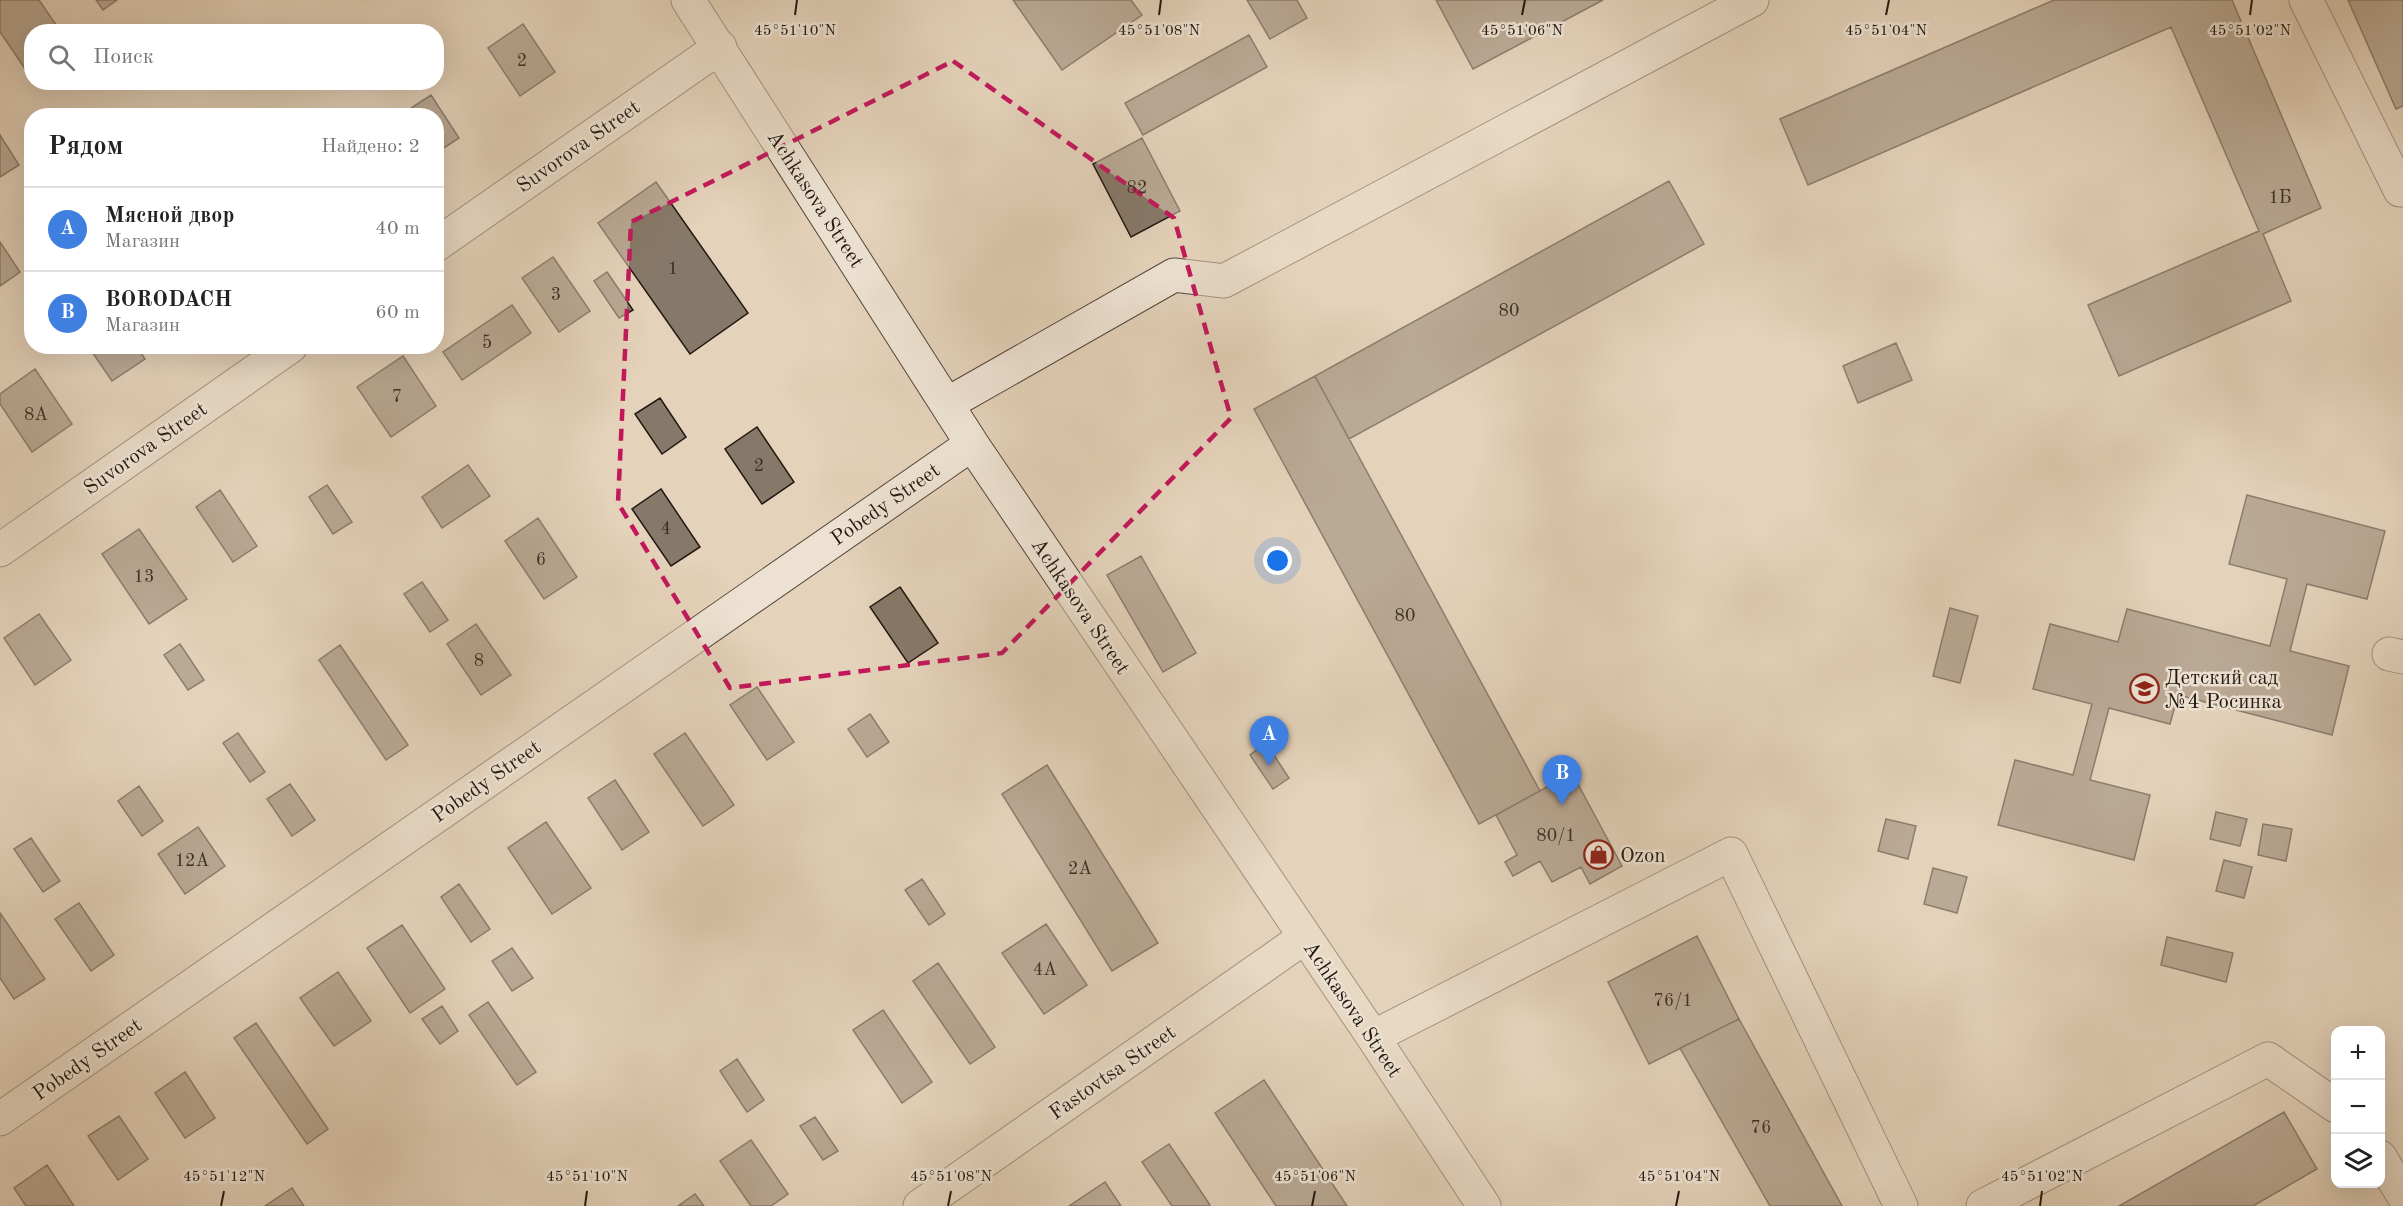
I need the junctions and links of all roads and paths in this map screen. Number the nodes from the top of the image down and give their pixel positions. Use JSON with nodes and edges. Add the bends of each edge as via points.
{"nodes":[{"id":1,"x":688,"y":0,"type":"edge"},
{"id":2,"x":1752,"y":0,"type":"edge"},
{"id":3,"x":2306,"y":0,"type":"edge"},
{"id":4,"x":720,"y":47,"type":"junction"},
{"id":5,"x":2403,"y":190,"type":"edge"},
{"id":6,"x":444,"y":238,"type":"edge"},
{"id":7,"x":280,"y":354,"type":"edge"},
{"id":8,"x":947,"y":404,"type":"junction"},
{"id":9,"x":972,"y":444,"type":"junction"},
{"id":10,"x":0,"y":550,"type":"edge"},
{"id":11,"x":1305,"y":937,"type":"junction"},
{"id":12,"x":1373,"y":1037,"type":"junction"},
{"id":13,"x":2331,"y":1103,"type":"edge"},
{"id":14,"x":0,"y":1119,"type":"edge"},
{"id":15,"x":2385,"y":1165,"type":"edge"},
{"id":16,"x":2403,"y":1195,"type":"edge"},
{"id":17,"x":920,"y":1206,"type":"edge"},
{"id":18,"x":1484,"y":1206,"type":"edge"},
{"id":19,"x":1901,"y":1206,"type":"edge"},
{"id":20,"x":1983,"y":1206,"type":"edge"}],
"edges":[{"from":1,"to":4,"type":"street","name":"Achkasova Street"},
{"from":2,"to":8,"type":"street","via":[[1224,281],[1174,275]]},
{"from":3,"to":5,"type":"street"},
{"from":4,"to":6,"type":"street","name":"Suvorova Street"},
{"from":4,"to":8,"type":"street","name":"Achkasova Street"},
{"from":7,"to":10,"type":"street","name":"Suvorova Street"},
{"from":8,"to":9,"type":"street","name":"Achkasova Street"},
{"from":9,"to":11,"type":"street","name":"Achkasova Street"},
{"from":9,"to":14,"type":"street","name":"Pobedy Street"},
{"from":11,"to":12,"type":"street","name":"Achkasova Street"},
{"from":11,"to":17,"type":"street","name":"Fastovtsa Street"},
{"from":12,"to":18,"type":"street","name":"Achkasova Street"},
{"from":12,"to":19,"type":"street","via":[[1731,854]]},
{"from":13,"to":20,"type":"street","via":[[2268,1059]]},
{"from":15,"to":16,"type":"street"}]}
